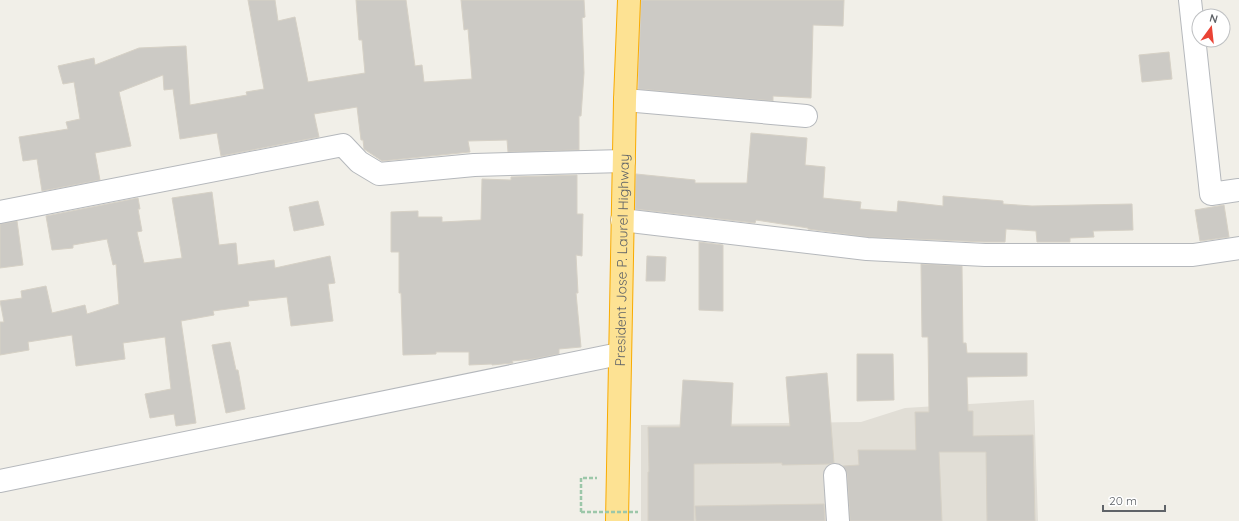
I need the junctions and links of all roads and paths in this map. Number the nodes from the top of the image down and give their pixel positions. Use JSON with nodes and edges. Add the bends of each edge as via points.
{"nodes":[{"id":1,"x":629,"y":0,"type":"edge"},
{"id":2,"x":1190,"y":0,"type":"edge"},
{"id":3,"x":625,"y":100,"type":"junction"},
{"id":4,"x":806,"y":116,"type":"dead end"},
{"id":5,"x":624,"y":161,"type":"junction"},
{"id":6,"x":1239,"y":190,"type":"edge"},
{"id":7,"x":0,"y":212,"type":"edge"},
{"id":8,"x":622,"y":220,"type":"junction"},
{"id":9,"x":1239,"y":248,"type":"edge"},
{"id":10,"x":619,"y":354,"type":"junction"},
{"id":11,"x":835,"y":475,"type":"dead end"},
{"id":12,"x":581,"y":478,"type":"dead end"},
{"id":13,"x":0,"y":481,"type":"edge"},
{"id":14,"x":638,"y":512,"type":"dead end"},
{"id":15,"x":617,"y":521,"type":"edge"},
{"id":16,"x":838,"y":521,"type":"edge"}],
"edges":[{"from":1,"to":3,"type":"highway","name":"President Jose P. Laurel Highway"},
{"from":2,"to":6,"type":"street","via":[[1211,194]]},
{"from":3,"to":4,"type":"street"},
{"from":3,"to":5,"type":"highway","name":"President Jose P. Laurel Highway"},
{"from":5,"to":7,"type":"street","via":[[474,165],[380,174],[359,162],[343,145]]},
{"from":5,"to":8,"type":"highway","name":"President Jose P. Laurel Highway"},
{"from":8,"to":9,"type":"street","via":[[867,249],[985,256],[1193,255]]},
{"from":8,"to":10,"type":"highway","name":"President Jose P. Laurel Highway"},
{"from":10,"to":13,"type":"street"},
{"from":10,"to":15,"type":"highway","name":"President Jose P. Laurel Highway"},
{"from":11,"to":16,"type":"street"},
{"from":12,"to":14,"type":"path","bridge":true,"via":[[581,512]]}]}
